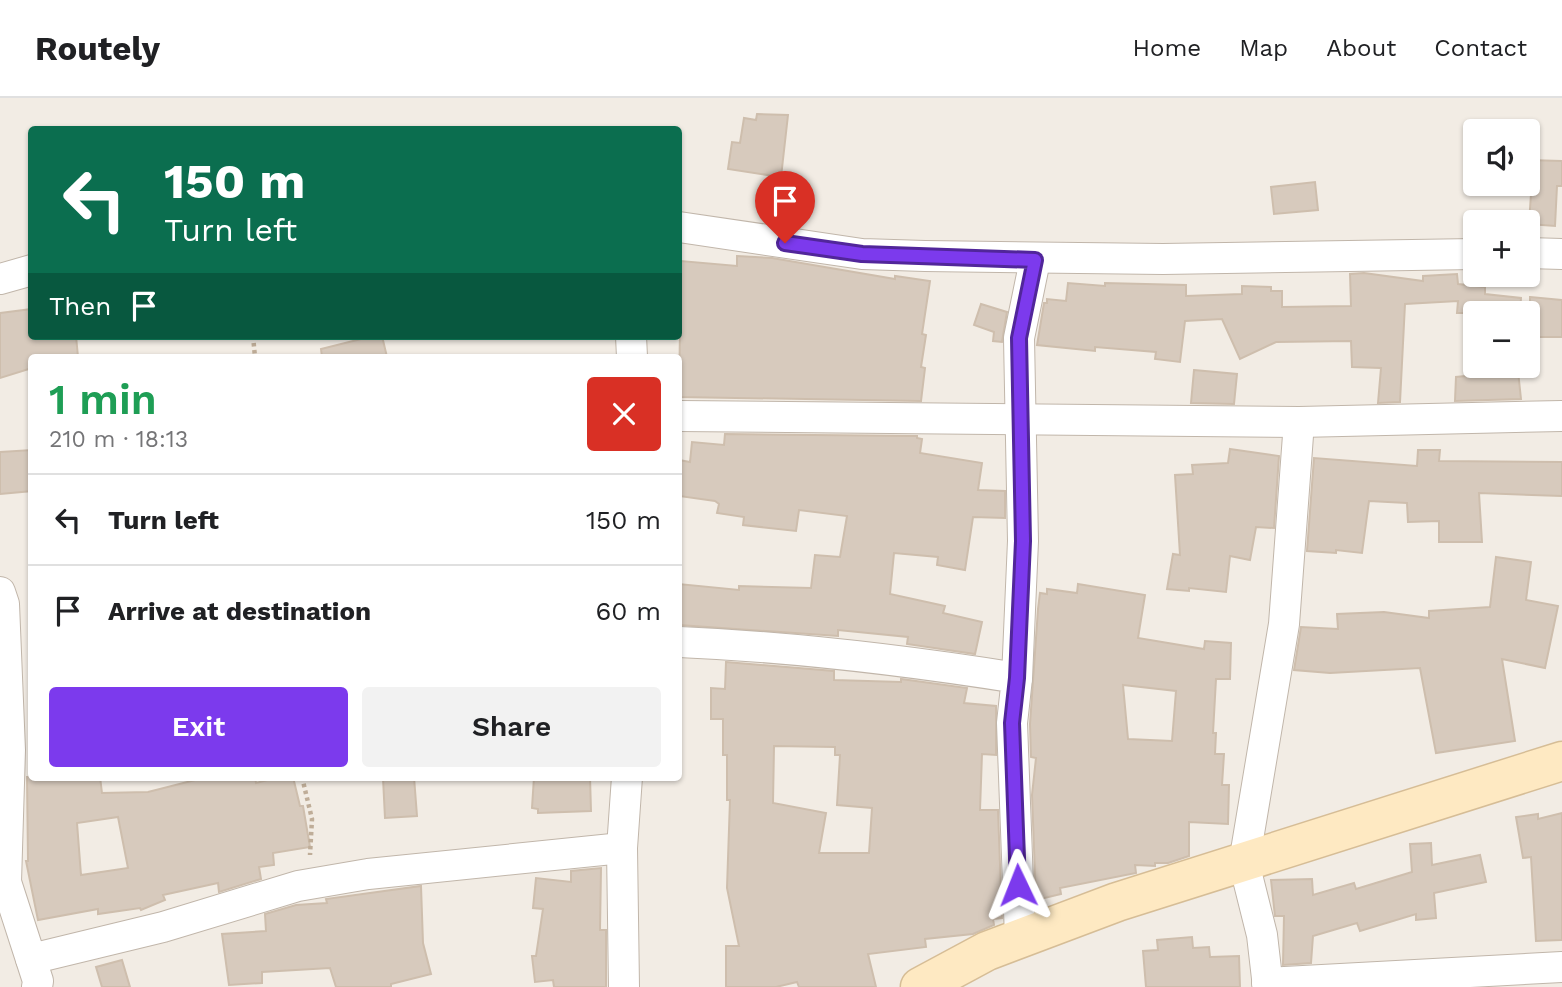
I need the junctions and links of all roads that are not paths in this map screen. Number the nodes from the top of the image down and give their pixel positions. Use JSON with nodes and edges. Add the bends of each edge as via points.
{"nodes":[{"id":1,"x":682,"y":228,"type":"edge"},
{"id":2,"x":1540,"y":253,"type":"edge"},
{"id":3,"x":1463,"y":254,"type":"edge"},
{"id":4,"x":1562,"y":254,"type":"edge"},
{"id":5,"x":1035,"y":260,"type":"junction"},
{"id":6,"x":28,"y":271,"type":"edge"},
{"id":7,"x":0,"y":279,"type":"edge"},
{"id":8,"x":682,"y":416,"type":"edge"},
{"id":9,"x":1562,"y":416,"type":"edge"},
{"id":10,"x":1021,"y":418,"type":"junction"},
{"id":11,"x":1299,"y":422,"type":"junction"},
{"id":12,"x":0,"y":592,"type":"edge"},
{"id":13,"x":682,"y":642,"type":"edge"},
{"id":14,"x":1017,"y":678,"type":"junction"},
{"id":15,"x":1562,"y":761,"type":"edge"},
{"id":16,"x":627,"y":781,"type":"edge"},
{"id":17,"x":622,"y":848,"type":"junction"},
{"id":18,"x":1244,"y":863,"type":"junction"},
{"id":19,"x":1020,"y":937,"type":"junction"},
{"id":20,"x":1562,"y":967,"type":"edge"},
{"id":21,"x":34,"y":973,"type":"edge"},
{"id":22,"x":1268,"y":985,"type":"edge"},
{"id":23,"x":624,"y":987,"type":"edge"},
{"id":24,"x":920,"y":987,"type":"edge"}],
"edges":[{"from":1,"to":5,"type":"street","via":[[862,254]]},
{"from":2,"to":4,"type":"street"},
{"from":3,"to":5,"type":"street"},
{"from":5,"to":10,"type":"street","via":[[1019,338]]},
{"from":6,"to":7,"type":"street"},
{"from":8,"to":10,"type":"street"},
{"from":9,"to":11,"type":"street"},
{"from":10,"to":11,"type":"street"},
{"from":10,"to":14,"type":"street","via":[[1023,541]]},
{"from":11,"to":18,"type":"street","via":[[1284,624]]},
{"from":12,"to":21,"type":"street","via":[[10,750],[6,882]]},
{"from":13,"to":14,"type":"street","via":[[898,659]]},
{"from":14,"to":19,"type":"street","via":[[1012,723]]},
{"from":15,"to":18,"type":"main road"},
{"from":16,"to":17,"type":"street"},
{"from":17,"to":21,"type":"street","via":[[368,874],[306,885],[163,927]]},
{"from":17,"to":23,"type":"street"},
{"from":18,"to":19,"type":"main road"},
{"from":18,"to":22,"type":"street","via":[[1262,935]]},
{"from":19,"to":24,"type":"main road"},
{"from":20,"to":22,"type":"street"}]}
